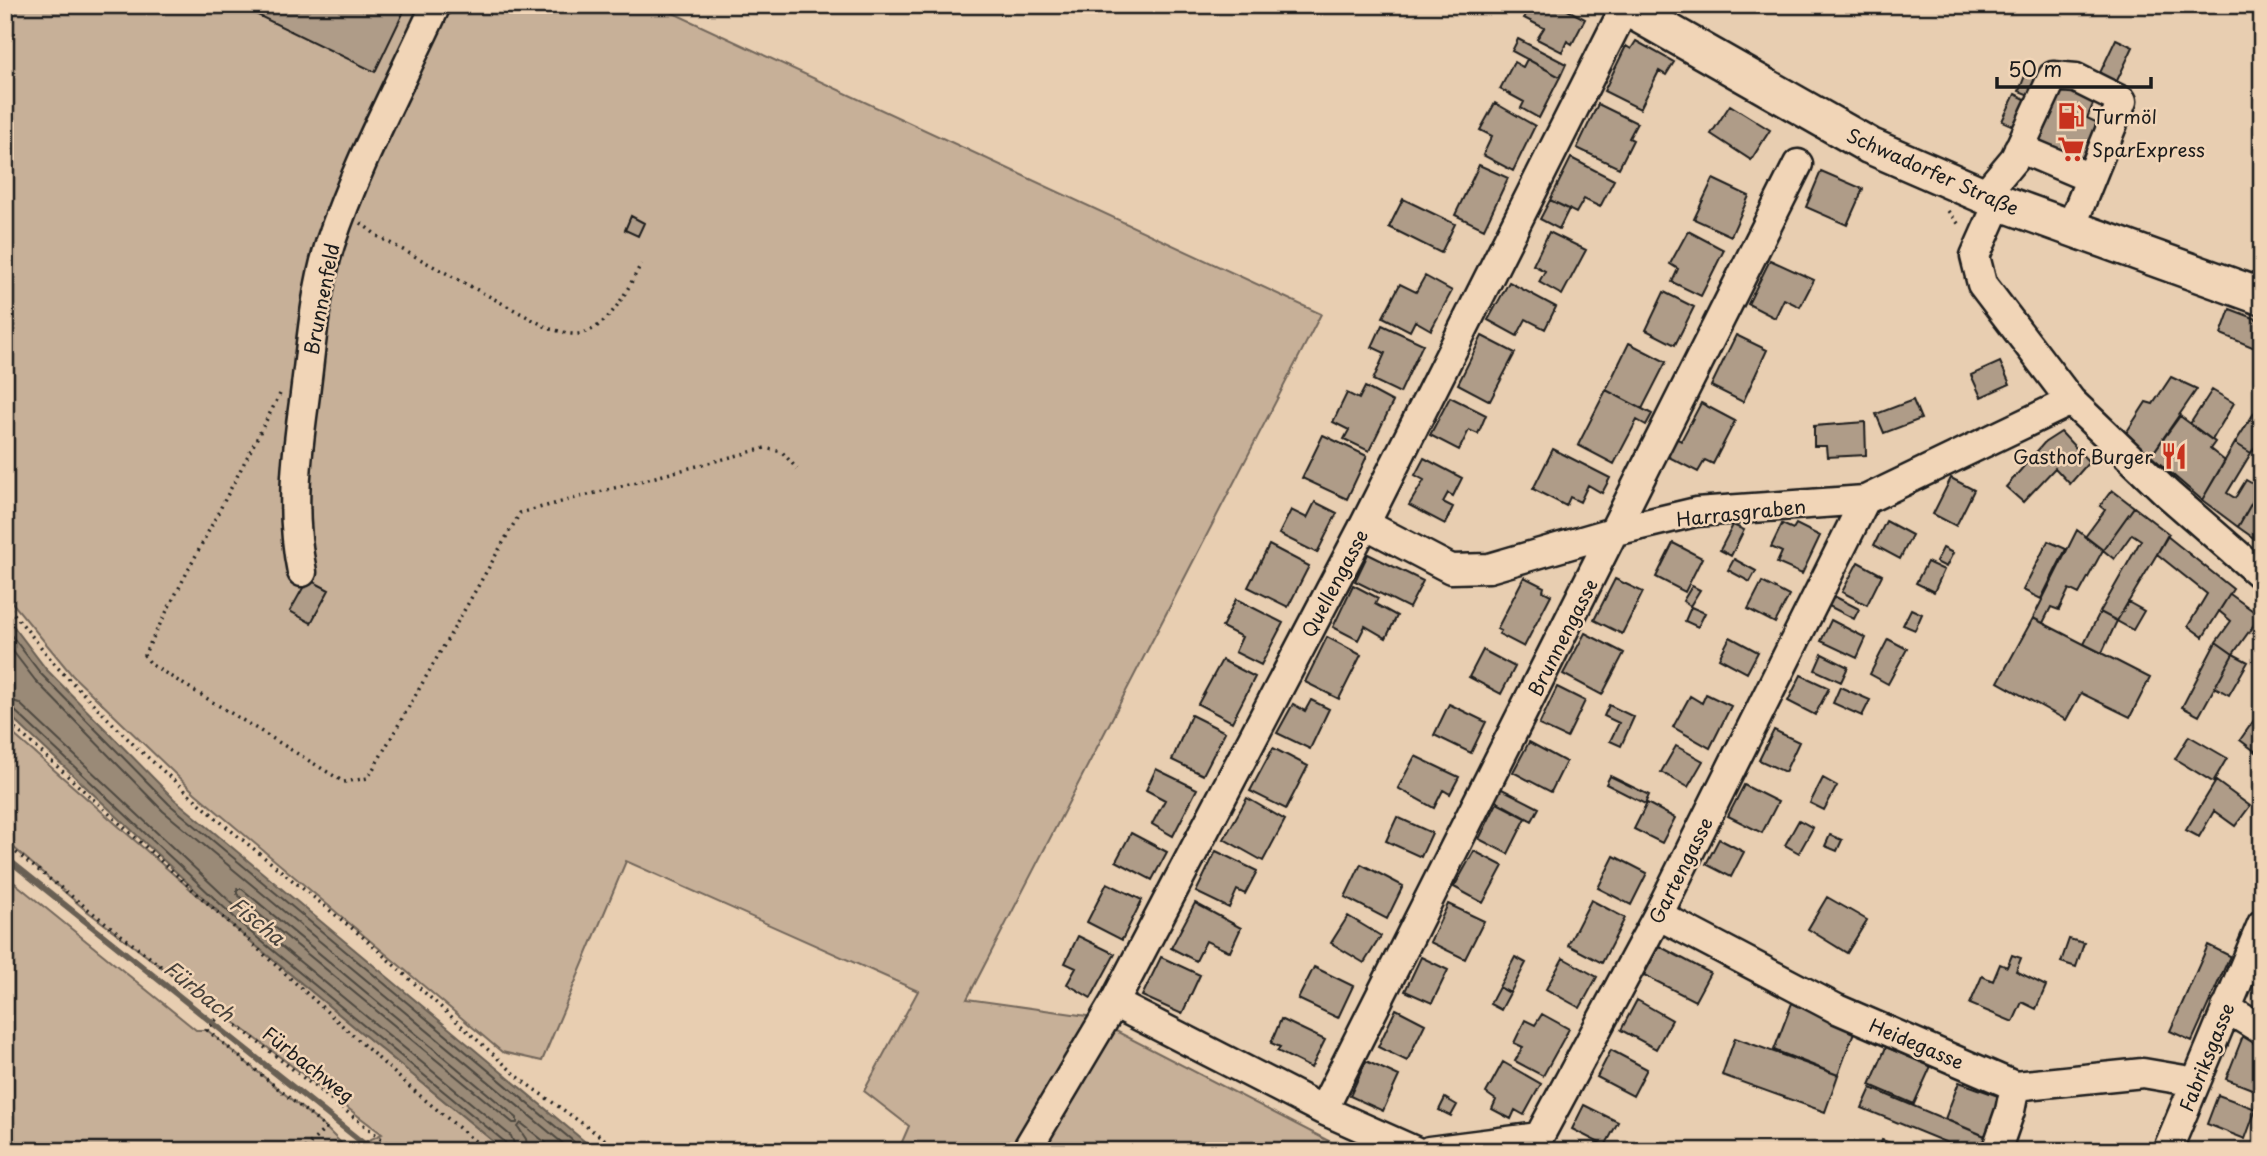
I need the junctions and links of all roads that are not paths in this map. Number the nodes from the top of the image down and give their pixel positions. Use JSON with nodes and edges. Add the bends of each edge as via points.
{"nodes":[{"id":1,"x":436,"y":5,"type":"edge"},
{"id":2,"x":1624,"y":6,"type":"edge"},
{"id":3,"x":2019,"y":148,"type":"junction"},
{"id":4,"x":1798,"y":164,"type":"dead end"},
{"id":5,"x":2090,"y":178,"type":"junction"},
{"id":6,"x":1992,"y":199,"type":"junction"},
{"id":7,"x":2071,"y":227,"type":"junction"},
{"id":8,"x":2260,"y":292,"type":"edge"},
{"id":9,"x":2071,"y":401,"type":"junction"},
{"id":10,"x":1865,"y":500,"type":"junction"},
{"id":11,"x":1365,"y":524,"type":"junction"},
{"id":12,"x":1616,"y":531,"type":"junction"},
{"id":13,"x":302,"y":572,"type":"dead end"},
{"id":14,"x":2262,"y":576,"type":"edge"},
{"id":15,"x":1658,"y":915,"type":"junction"},
{"id":16,"x":2262,"y":924,"type":"edge"},
{"id":17,"x":1114,"y":1003,"type":"junction"},
{"id":18,"x":2226,"y":1008,"type":"junction"},
{"id":19,"x":2262,"y":1030,"type":"edge"},
{"id":20,"x":2196,"y":1082,"type":"junction"},
{"id":21,"x":2015,"y":1086,"type":"junction"},
{"id":22,"x":1323,"y":1110,"type":"junction"},
{"id":23,"x":1487,"y":1148,"type":"edge"},
{"id":24,"x":1026,"y":1151,"type":"edge"},
{"id":25,"x":1415,"y":1151,"type":"edge"},
{"id":26,"x":1429,"y":1151,"type":"edge"},
{"id":27,"x":1996,"y":1151,"type":"edge"},
{"id":28,"x":2167,"y":1151,"type":"edge"}],
"edges":[{"from":1,"to":13,"type":"street","name":"Brunnenfeld","via":[[330,246],[318,297],[295,466],[293,514]]},
{"from":2,"to":6,"type":"main road","name":"Schwadorfer Straße","via":[[1824,122]]},
{"from":2,"to":11,"type":"street","name":"Quellengasse"},
{"from":3,"to":5,"type":"street"},
{"from":3,"to":5,"type":"street","via":[[2053,76],[2076,78],[2122,101]]},
{"from":3,"to":6,"type":"street"},
{"from":4,"to":12,"type":"street","name":"Brunnengasse"},
{"from":5,"to":7,"type":"street"},
{"from":6,"to":7,"type":"main road","name":"Schwadorfer Straße"},
{"from":6,"to":9,"type":"street","via":[[1975,256],[1982,284]]},
{"from":7,"to":8,"type":"main road","name":"Schwadorfer Straße"},
{"from":9,"to":10,"type":"street","name":"Harrasgraben"},
{"from":9,"to":14,"type":"street"},
{"from":10,"to":12,"type":"street","name":"Harrasgraben","via":[[1696,513]]},
{"from":10,"to":15,"type":"street","name":"Gartengasse"},
{"from":11,"to":12,"type":"street","name":"Harrasgraben","via":[[1451,569],[1489,568]]},
{"from":11,"to":17,"type":"street","name":"Quellengasse"},
{"from":12,"to":22,"type":"street","name":"Brunnengasse"},
{"from":15,"to":21,"type":"street","name":"Heidegasse","via":[[1837,1009]]},
{"from":15,"to":23,"type":"street","name":"Gartengasse","via":[[1539,1137]]},
{"from":16,"to":18,"type":"street","name":"Fabriksgasse"},
{"from":17,"to":22,"type":"street"},
{"from":17,"to":24,"type":"street","name":"Quellengasse"},
{"from":18,"to":19,"type":"street"},
{"from":18,"to":20,"type":"street","name":"Fabriksgasse"},
{"from":20,"to":21,"type":"street","name":"Heidegasse","via":[[2143,1073]]},
{"from":20,"to":28,"type":"street","name":"Fabriksgasse"},
{"from":21,"to":27,"type":"street"},
{"from":22,"to":25,"type":"street"},
{"from":23,"to":26,"type":"street","name":"Gartengasse"}]}
